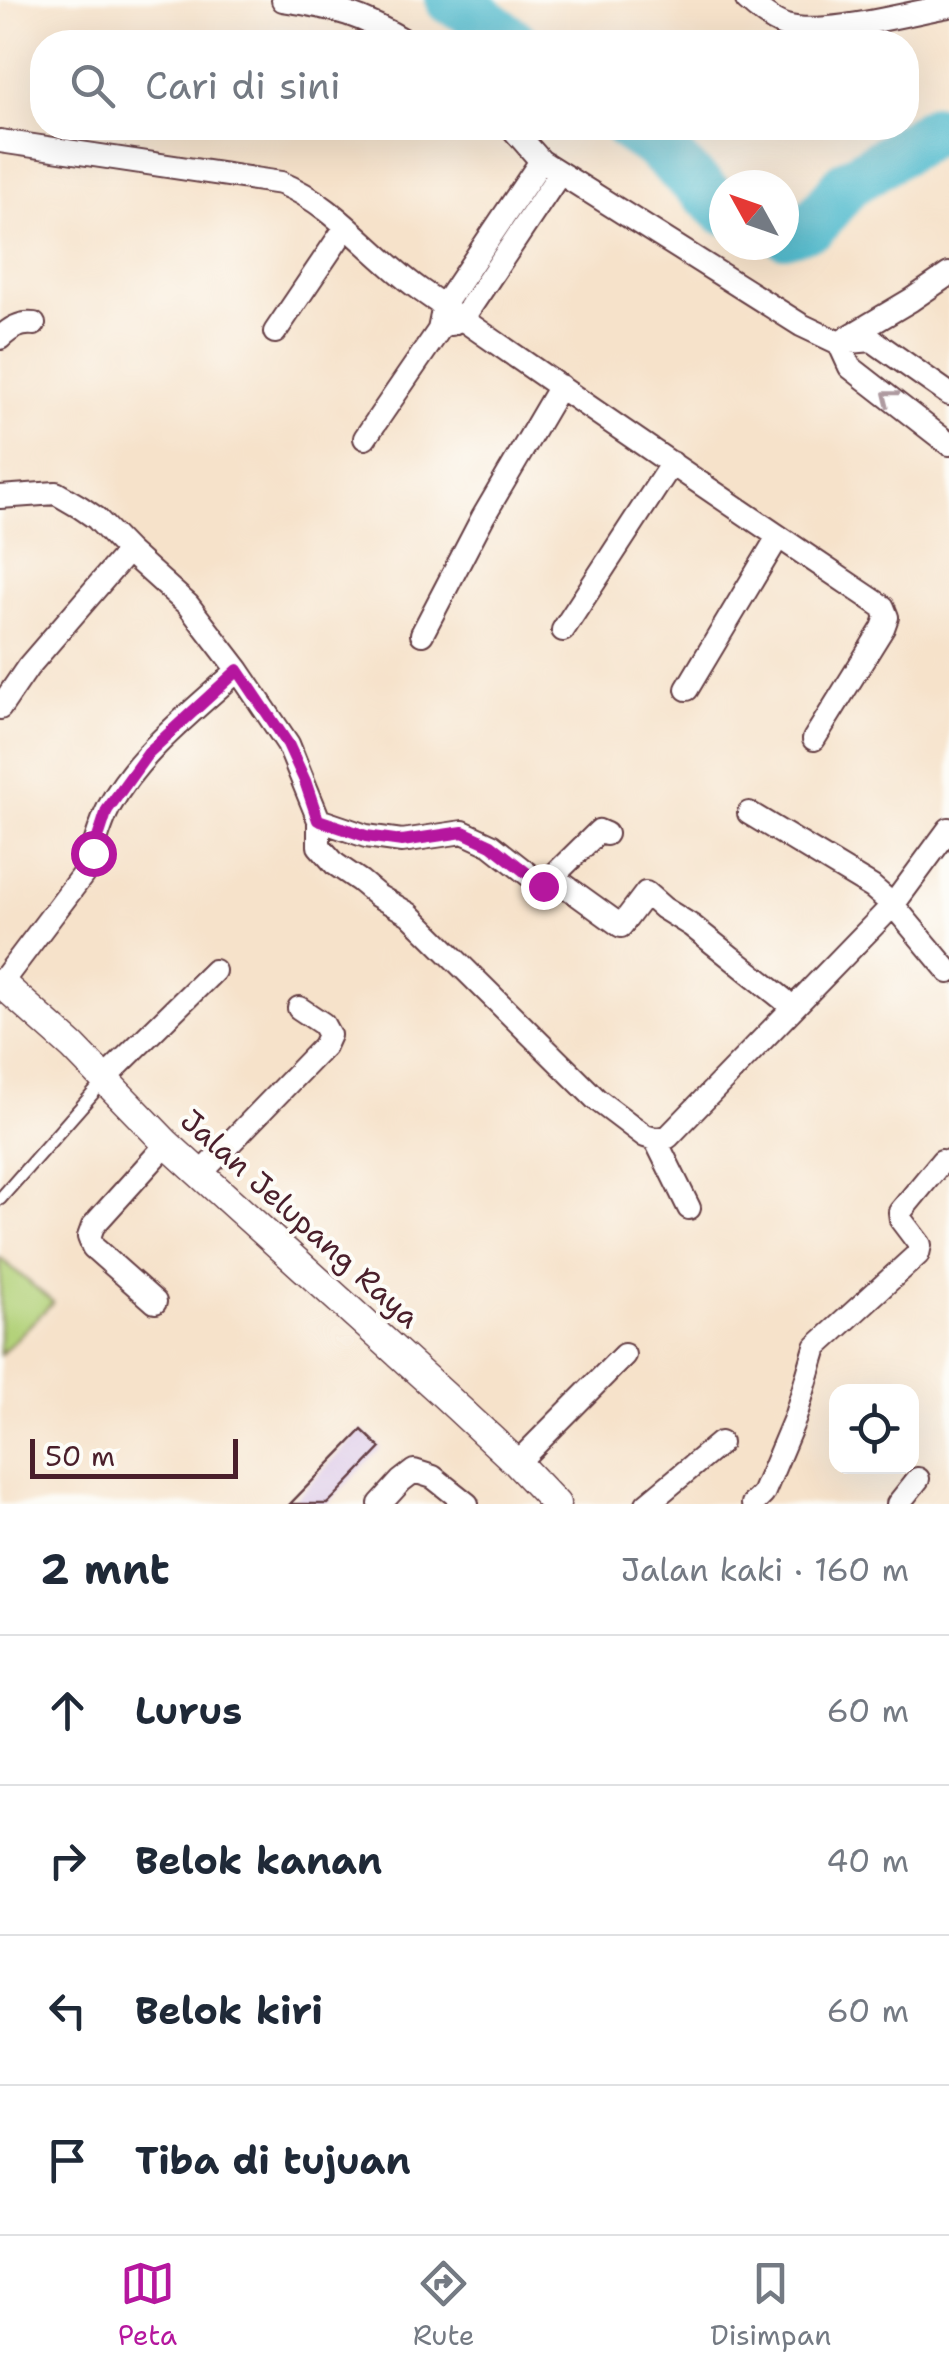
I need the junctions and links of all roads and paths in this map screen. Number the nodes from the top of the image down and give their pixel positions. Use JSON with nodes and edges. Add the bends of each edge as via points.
{"nodes":[{"id":1,"x":283,"y":0,"type":"edge"},
{"id":2,"x":746,"y":0,"type":"edge"},
{"id":3,"x":949,"y":6,"type":"edge"},
{"id":4,"x":384,"y":30,"type":"edge"},
{"id":5,"x":524,"y":140,"type":"edge"},
{"id":6,"x":0,"y":141,"type":"edge"},
{"id":7,"x":551,"y":167,"type":"junction"},
{"id":8,"x":346,"y":227,"type":"junction"},
{"id":9,"x":949,"y":274,"type":"edge"},
{"id":10,"x":453,"y":312,"type":"junction"},
{"id":11,"x":34,"y":324,"type":"dead end"},
{"id":12,"x":275,"y":332,"type":"dead end"},
{"id":13,"x":0,"y":338,"type":"edge"},
{"id":14,"x":840,"y":343,"type":"junction"},
{"id":15,"x":560,"y":386,"type":"junction"},
{"id":16,"x":949,"y":394,"type":"edge"},
{"id":17,"x":366,"y":438,"type":"dead end"},
{"id":18,"x":949,"y":444,"type":"edge"},
{"id":19,"x":672,"y":464,"type":"junction"},
{"id":20,"x":0,"y":497,"type":"edge"},
{"id":21,"x":778,"y":537,"type":"junction"},
{"id":22,"x":128,"y":551,"type":"junction"},
{"id":23,"x":562,"y":630,"type":"dead end"},
{"id":24,"x":422,"y":634,"type":"dead end"},
{"id":25,"x":238,"y":670,"type":"junction"},
{"id":26,"x":687,"y":689,"type":"dead end"},
{"id":27,"x":0,"y":708,"type":"edge"},
{"id":28,"x":814,"y":738,"type":"dead end"},
{"id":29,"x":749,"y":813,"type":"dead end"},
{"id":30,"x":318,"y":820,"type":"junction"},
{"id":31,"x":949,"y":829,"type":"edge"},
{"id":32,"x":606,"y":834,"type":"dead end"},
{"id":33,"x":553,"y":877,"type":"junction"},
{"id":34,"x":893,"y":905,"type":"junction"},
{"id":35,"x":214,"y":971,"type":"dead end"},
{"id":36,"x":949,"y":972,"type":"edge"},
{"id":37,"x":1,"y":983,"type":"edge"},
{"id":38,"x":299,"y":1008,"type":"dead end"},
{"id":39,"x":792,"y":1009,"type":"junction"},
{"id":40,"x":105,"y":1078,"type":"junction"},
{"id":41,"x":655,"y":1139,"type":"junction"},
{"id":42,"x":167,"y":1144,"type":"junction"},
{"id":43,"x":942,"y":1162,"type":"dead end"},
{"id":44,"x":200,"y":1174,"type":"junction"},
{"id":45,"x":0,"y":1199,"type":"edge"},
{"id":46,"x":689,"y":1208,"type":"dead end"},
{"id":47,"x":155,"y":1302,"type":"dead end"},
{"id":48,"x":624,"y":1356,"type":"dead end"},
{"id":49,"x":720,"y":1442,"type":"dead end"},
{"id":50,"x":517,"y":1463,"type":"junction"},
{"id":51,"x":918,"y":1479,"type":"dead end"},
{"id":52,"x":765,"y":1501,"type":"edge"},
{"id":53,"x":380,"y":1504,"type":"edge"},
{"id":54,"x":467,"y":1504,"type":"edge"},
{"id":55,"x":556,"y":1504,"type":"edge"},
{"id":56,"x":647,"y":1504,"type":"edge"},
{"id":57,"x":898,"y":1504,"type":"edge"}],
"edges":[{"from":1,"to":4,"type":"street","via":[[359,16]]},
{"from":2,"to":3,"type":"street","via":[[784,26],[816,30]]},
{"from":5,"to":7,"type":"street"},
{"from":6,"to":8,"type":"street","via":[[281,183]]},
{"from":7,"to":10,"type":"street"},
{"from":7,"to":14,"type":"street"},
{"from":8,"to":10,"type":"street"},
{"from":8,"to":12,"type":"street"},
{"from":9,"to":14,"type":"street"},
{"from":10,"to":15,"type":"street"},
{"from":10,"to":17,"type":"street"},
{"from":11,"to":13,"type":"street"},
{"from":14,"to":16,"type":"street","via":[[872,340]]},
{"from":18,"to":14,"type":"street","one_way":true,"via":[[850,367]]},
{"from":15,"to":19,"type":"street"},
{"from":15,"to":24,"type":"street"},
{"from":19,"to":21,"type":"street"},
{"from":19,"to":23,"type":"street"},
{"from":20,"to":22,"type":"street","via":[[56,494],[96,518]]},
{"from":21,"to":26,"type":"street"},
{"from":21,"to":28,"type":"street","via":[[887,616]]},
{"from":22,"to":25,"type":"street","via":[[188,605]]},
{"from":22,"to":27,"type":"street"},
{"from":25,"to":30,"type":"street","via":[[288,744]]},
{"from":25,"to":37,"type":"street","via":[[148,753],[122,787],[84,874]]},
{"from":29,"to":34,"type":"street"},
{"from":30,"to":33,"type":"street","via":[[402,841],[463,832],[543,886]]},
{"from":30,"to":41,"type":"street","via":[[319,846],[335,864],[409,914],[596,1099]]},
{"from":31,"to":34,"type":"street"},
{"from":32,"to":33,"type":"street","via":[[599,831]]},
{"from":33,"to":39,"type":"street","via":[[620,926],[646,894]]},
{"from":34,"to":36,"type":"street"},
{"from":34,"to":39,"type":"street"},
{"from":35,"to":40,"type":"street"},
{"from":37,"to":40,"type":"street","name":"Jalan Jelupang Raya"},
{"from":38,"to":44,"type":"street","via":[[324,1024],[330,1035],[324,1046]]},
{"from":39,"to":41,"type":"street","via":[[668,1138]]},
{"from":40,"to":42,"type":"street","name":"Jalan Jelupang Raya"},
{"from":40,"to":45,"type":"lane"},
{"from":41,"to":46,"type":"street"},
{"from":42,"to":44,"type":"street","name":"Jalan Jelupang Raya"},
{"from":42,"to":47,"type":"street","via":[[89,1238]]},
{"from":43,"to":52,"type":"street","via":[[900,1212],[920,1245],[918,1254],[816,1347]]},
{"from":44,"to":50,"type":"street","name":"Jalan Jelupang Raya"},
{"from":48,"to":50,"type":"street"},
{"from":49,"to":56,"type":"street"},
{"from":50,"to":55,"type":"street","name":"Jalan Jelupang Raya"},
{"from":51,"to":57,"type":"street"},
{"from":53,"to":54,"type":"street","via":[[414,1472],[433,1477]]}]}
